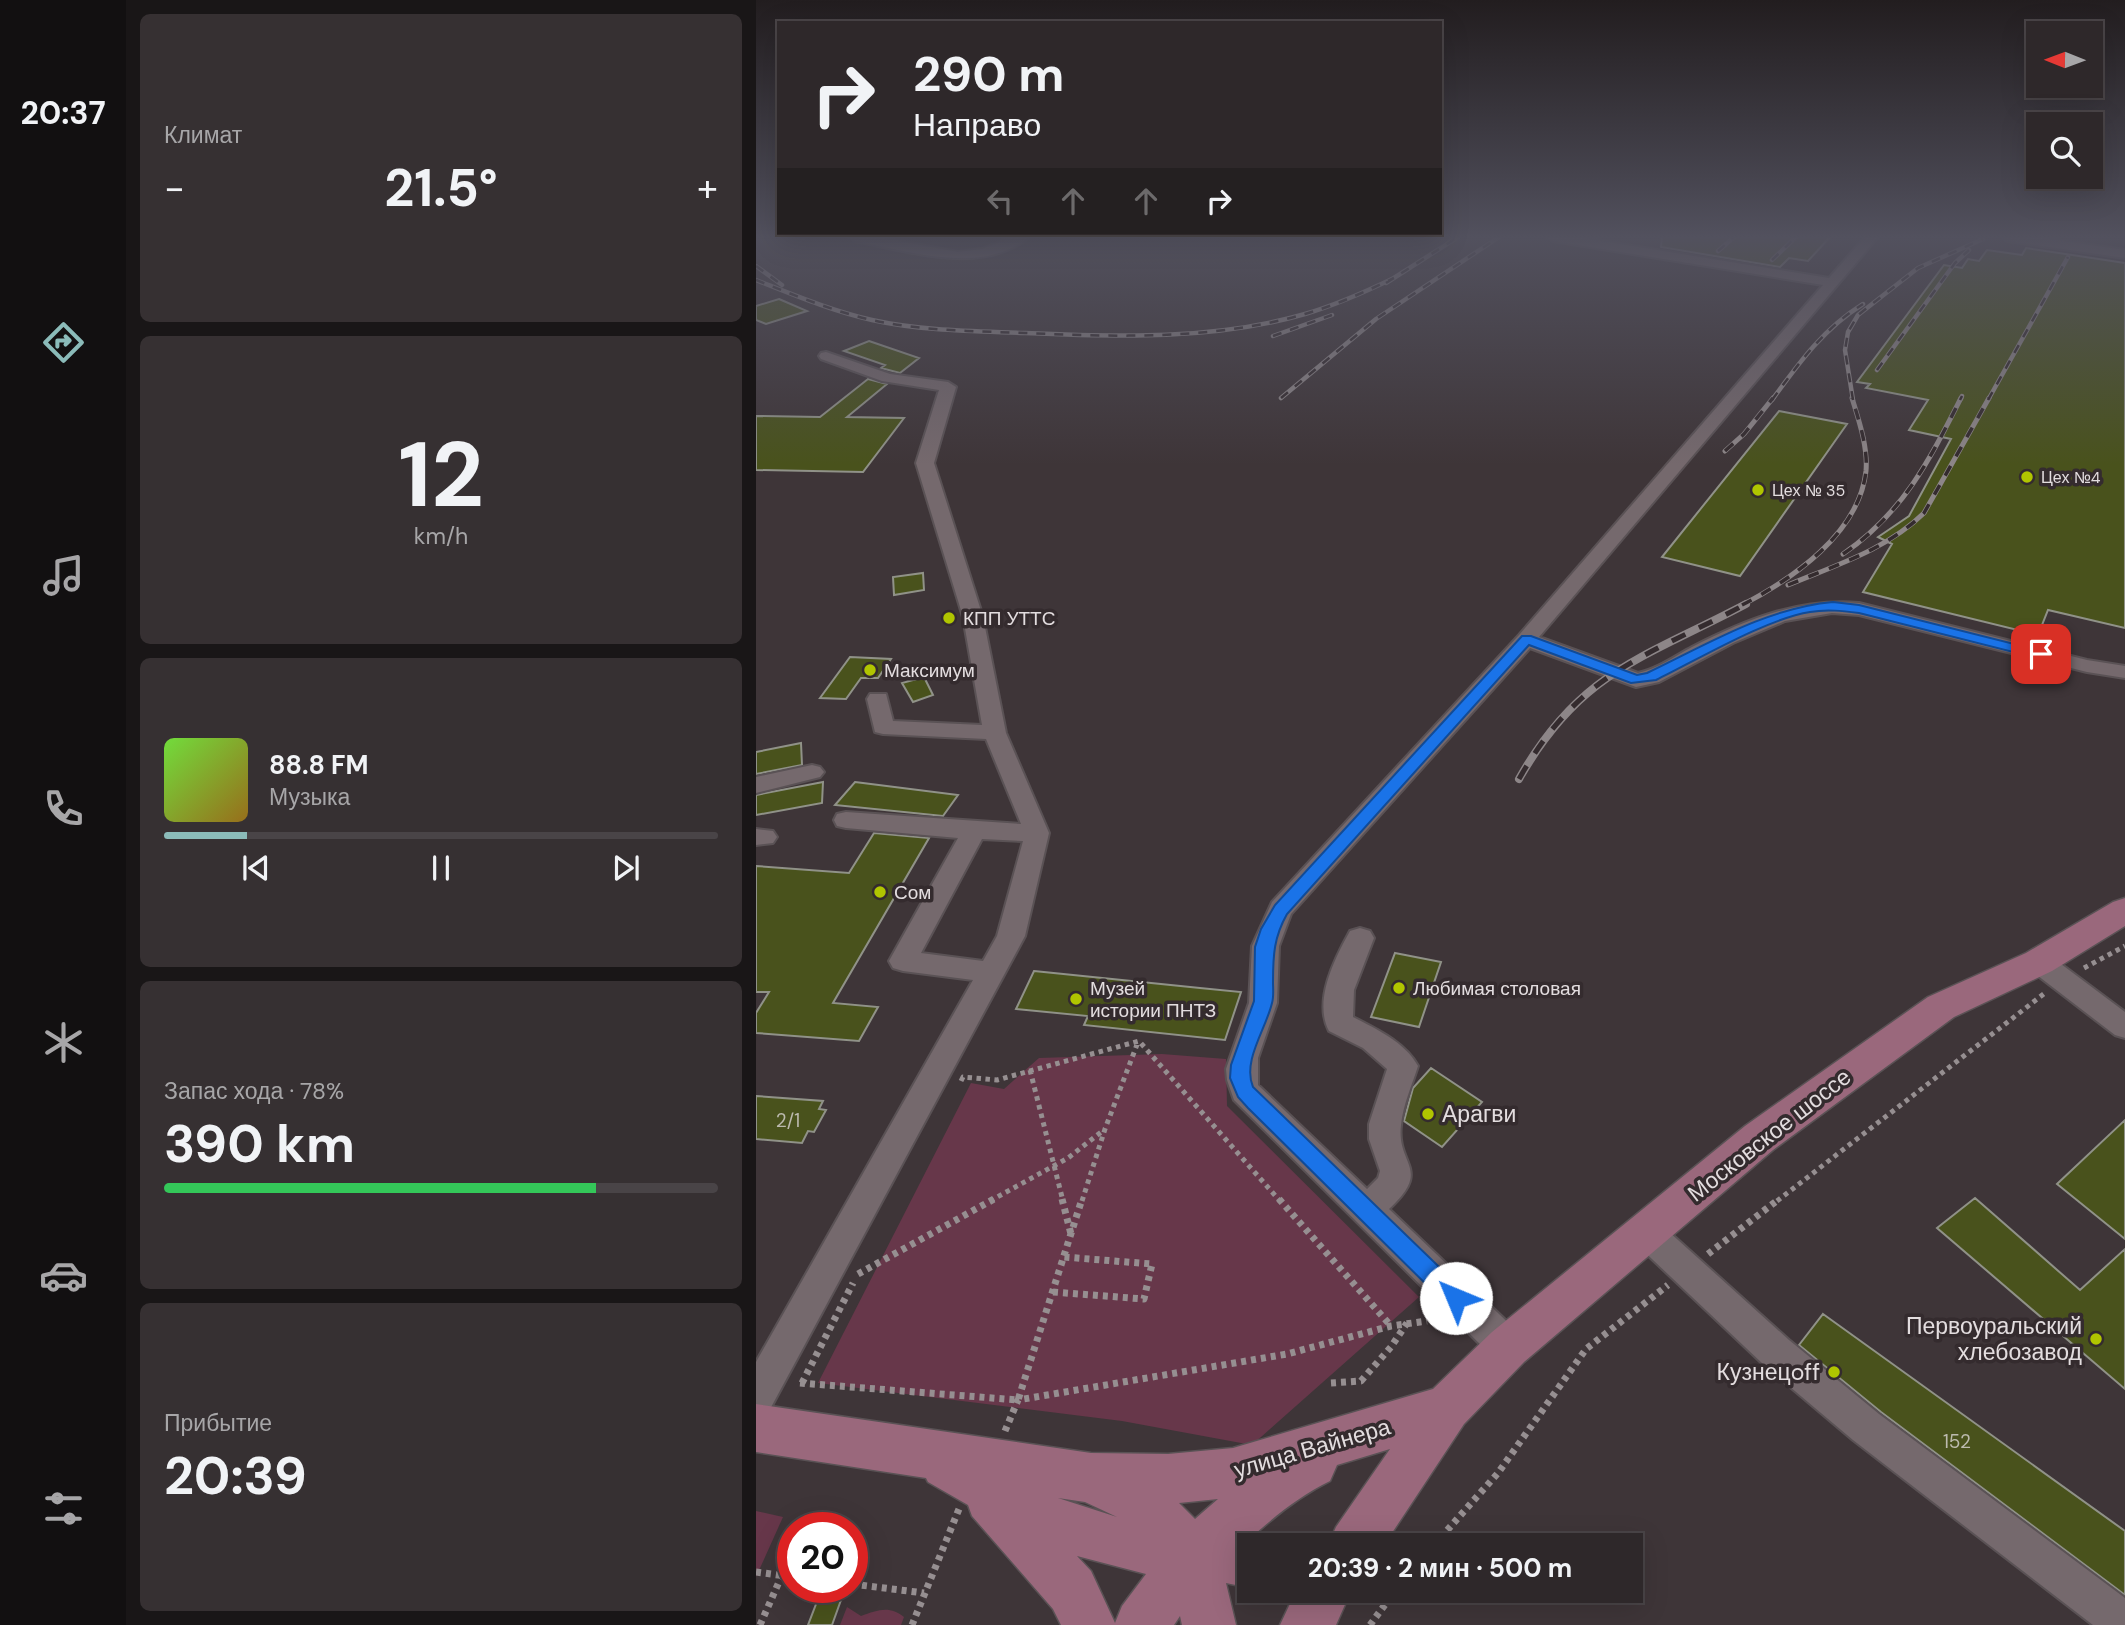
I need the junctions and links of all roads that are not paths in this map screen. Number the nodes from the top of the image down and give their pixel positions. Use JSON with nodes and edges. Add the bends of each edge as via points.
{"nodes":[{"id":1,"x":1807,"y":313,"type":"edge"},
{"id":2,"x":827,"y":356,"type":"dead end"},
{"id":3,"x":1526,"y":639,"type":"junction"},
{"id":4,"x":2125,"y":672,"type":"edge"},
{"id":5,"x":878,"y":699,"type":"dead end"},
{"id":6,"x":995,"y":733,"type":"junction"},
{"id":7,"x":812,"y":772,"type":"dead end"},
{"id":8,"x":756,"y":785,"type":"edge"},
{"id":9,"x":846,"y":820,"type":"dead end"},
{"id":10,"x":974,"y":831,"type":"junction"},
{"id":11,"x":1037,"y":833,"type":"junction"},
{"id":12,"x":2125,"y":911,"type":"edge"},
{"id":13,"x":1360,"y":937,"type":"dead end"},
{"id":14,"x":2050,"y":971,"type":"junction"},
{"id":15,"x":989,"y":972,"type":"junction"},
{"id":16,"x":2125,"y":1027,"type":"edge"},
{"id":17,"x":1366,"y":1210,"type":"junction"},
{"id":18,"x":1646,"y":1232,"type":"junction"},
{"id":19,"x":1508,"y":1347,"type":"junction"},
{"id":20,"x":756,"y":1398,"type":"edge"},
{"id":21,"x":1447,"y":1408,"type":"junction"},
{"id":22,"x":756,"y":1428,"type":"edge"},
{"id":23,"x":981,"y":1472,"type":"junction"},
{"id":24,"x":1091,"y":1478,"type":"junction"},
{"id":25,"x":1362,"y":1533,"type":"edge"},
{"id":26,"x":1193,"y":1555,"type":"junction"},
{"id":27,"x":1237,"y":1560,"type":"edge"},
{"id":28,"x":1319,"y":1603,"type":"edge"},
{"id":29,"x":2125,"y":1624,"type":"edge"},
{"id":30,"x":1089,"y":1625,"type":"edge"},
{"id":31,"x":1141,"y":1625,"type":"edge"},
{"id":32,"x":1209,"y":1625,"type":"edge"},
{"id":33,"x":1307,"y":1625,"type":"edge"}],
"edges":[{"from":1,"to":3,"type":"lane"},
{"from":2,"to":6,"type":"lane","via":[[887,377],[948,387],[925,463],[973,617]]},
{"from":3,"to":4,"type":"lane","via":[[1636,680],[1769,620],[1807,608],[1833,606]]},
{"from":3,"to":17,"type":"lane","via":[[1281,909],[1264,947],[1264,1001],[1241,1065],[1245,1091]]},
{"from":5,"to":6,"type":"lane","via":[[883,727]]},
{"from":6,"to":11,"type":"lane"},
{"from":7,"to":8,"type":"lane"},
{"from":9,"to":10,"type":"lane"},
{"from":10,"to":11,"type":"lane"},
{"from":10,"to":15,"type":"lane","via":[[902,961]]},
{"from":11,"to":15,"type":"lane","via":[[1011,936]]},
{"from":12,"to":14,"type":"main road","name":"Московское шоссе"},
{"from":13,"to":17,"type":"lane","via":[[1339,990],[1339,1023],[1373,1040],[1403,1066],[1385,1124],[1396,1171],[1393,1185]]},
{"from":14,"to":16,"type":"lane"},
{"from":14,"to":18,"type":"main road","name":"Московское шоссе","via":[[1941,1007],[1759,1138]]},
{"from":15,"to":20,"type":"lane"},
{"from":17,"to":19,"type":"lane"},
{"from":18,"to":19,"type":"main road","name":"Московское шоссе"},
{"from":18,"to":29,"type":"lane","via":[[1776,1352],[1866,1427]]},
{"from":19,"to":21,"type":"main road","name":"Московское шоссе"},
{"from":21,"to":24,"type":"main road","name":"улица Вайнера","via":[[1233,1473],[1168,1479]]},
{"from":21,"to":25,"type":"main road"},
{"from":21,"to":26,"type":"main road","via":[[1287,1476]]},
{"from":22,"to":23,"type":"main road","name":"улица Вайнера","via":[[925,1454]]},
{"from":23,"to":24,"type":"main road","name":"улица Вайнера"},
{"from":23,"to":26,"type":"main road","name":"улица Вайнера","via":[[1081,1534]]},
{"from":23,"to":30,"type":"main road","via":[[1022,1532],[1072,1590]]},
{"from":24,"to":26,"type":"main road","via":[[1146,1505]]},
{"from":26,"to":27,"type":"main road","name":"улица Вайнера"},
{"from":26,"to":31,"type":"main road"},
{"from":26,"to":32,"type":"main road"},
{"from":28,"to":33,"type":"main road"}]}
